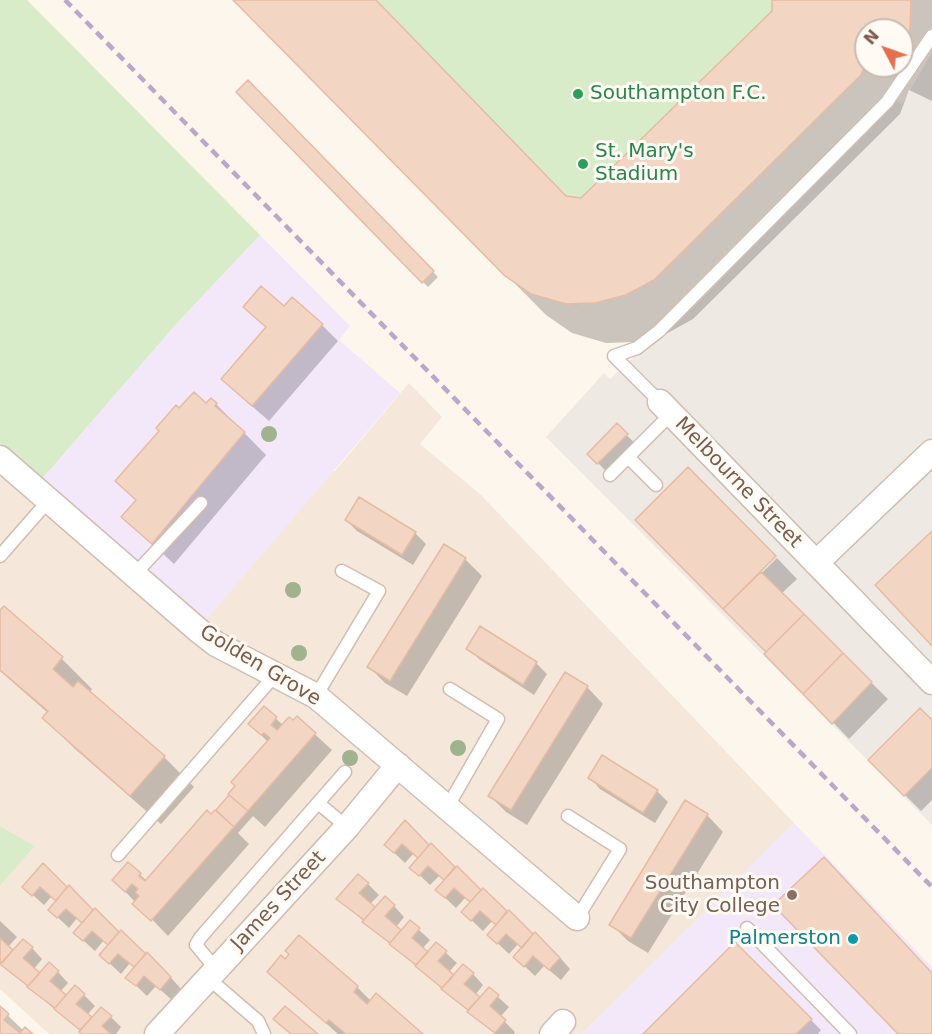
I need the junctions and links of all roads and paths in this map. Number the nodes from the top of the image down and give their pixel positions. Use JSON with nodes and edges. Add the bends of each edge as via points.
{"nodes":[{"id":1,"x":932,"y":36,"type":"edge"},
{"id":2,"x":665,"y":408,"type":"junction"},
{"id":3,"x":932,"y":452,"type":"edge"},
{"id":4,"x":628,"y":457,"type":"junction"},
{"id":5,"x":0,"y":458,"type":"edge"},
{"id":6,"x":610,"y":475,"type":"dead end"},
{"id":7,"x":656,"y":484,"type":"dead end"},
{"id":8,"x":49,"y":500,"type":"junction"},
{"id":9,"x":201,"y":503,"type":"dead end"},
{"id":10,"x":0,"y":556,"type":"edge"},
{"id":11,"x":816,"y":563,"type":"junction"},
{"id":12,"x":342,"y":570,"type":"dead end"},
{"id":13,"x":134,"y":575,"type":"junction"},
{"id":14,"x":274,"y":675,"type":"junction"},
{"id":15,"x":932,"y":682,"type":"edge"},
{"id":16,"x":450,"y":689,"type":"dead end"},
{"id":17,"x":316,"y":696,"type":"junction"},
{"id":18,"x":398,"y":765,"type":"junction"},
{"id":19,"x":345,"y":772,"type":"dead end"},
{"id":20,"x":318,"y":803,"type":"junction"},
{"id":21,"x":448,"y":806,"type":"junction"},
{"id":22,"x":568,"y":816,"type":"dead end"},
{"id":23,"x":346,"y":827,"type":"junction"},
{"id":24,"x":118,"y":855,"type":"dead end"},
{"id":25,"x":577,"y":918,"type":"joint"},
{"id":26,"x":747,"y":928,"type":"dead end"},
{"id":27,"x":212,"y":973,"type":"junction"},
{"id":28,"x":157,"y":1034,"type":"edge"},
{"id":29,"x":264,"y":1034,"type":"edge"},
{"id":30,"x":850,"y":1034,"type":"edge"}],
"edges":[{"from":1,"to":2,"type":"lane","via":[[887,102],[858,132],[659,331],[637,348],[614,356]]},
{"from":2,"to":4,"type":"lane"},
{"from":2,"to":11,"type":"street","name":"Melbourne Street"},
{"from":3,"to":11,"type":"street","name":"Melbourne Street"},
{"from":4,"to":6,"type":"lane"},
{"from":4,"to":7,"type":"lane"},
{"from":5,"to":8,"type":"street","name":"Golden Grove"},
{"from":8,"to":10,"type":"lane"},
{"from":8,"to":13,"type":"street","name":"Golden Grove"},
{"from":9,"to":13,"type":"lane"},
{"from":11,"to":15,"type":"street","name":"Melbourne Street"},
{"from":12,"to":17,"type":"lane","via":[[379,591]]},
{"from":13,"to":14,"type":"street","name":"Golden Grove","via":[[216,644]]},
{"from":14,"to":17,"type":"street","name":"Golden Grove"},
{"from":14,"to":24,"type":"lane"},
{"from":16,"to":21,"type":"lane","via":[[498,719]]},
{"from":17,"to":18,"type":"street","name":"Golden Grove"},
{"from":18,"to":21,"type":"street","name":"Golden Grove"},
{"from":18,"to":23,"type":"street","name":"James Street"},
{"from":19,"to":20,"type":"lane"},
{"from":20,"to":23,"type":"lane"},
{"from":20,"to":27,"type":"lane","via":[[196,945]]},
{"from":21,"to":25,"type":"street","name":"Golden Grove"},
{"from":22,"to":25,"type":"lane","via":[[620,849]]},
{"from":23,"to":27,"type":"street","name":"James Street"},
{"from":26,"to":30,"type":"lane"},
{"from":27,"to":28,"type":"street","name":"James Street"},
{"from":27,"to":29,"type":"lane","via":[[258,1021]]}]}
